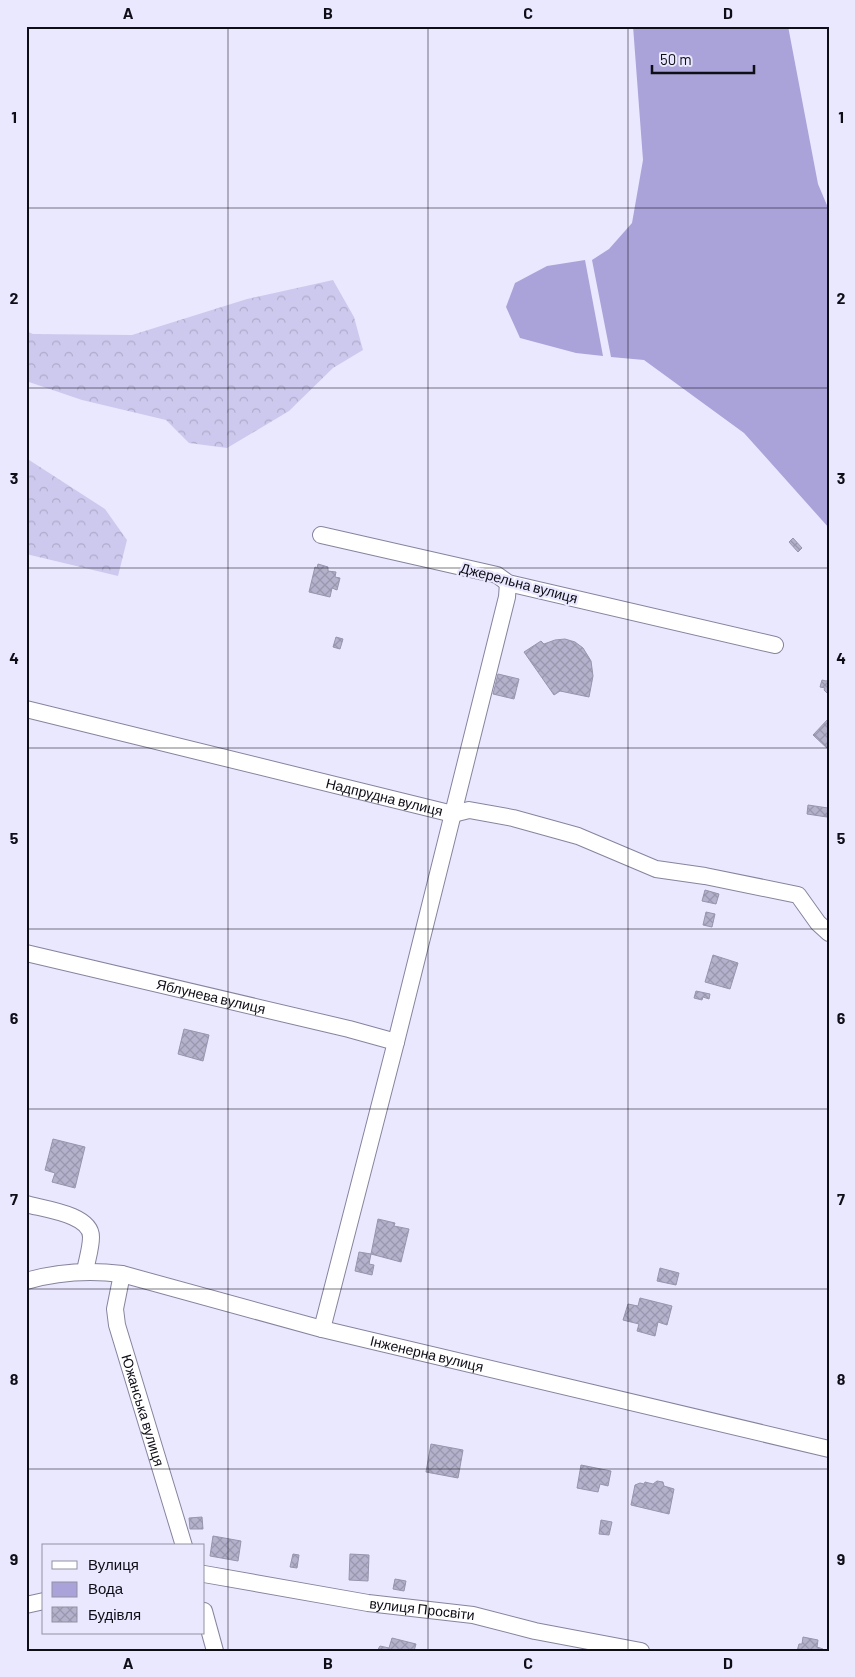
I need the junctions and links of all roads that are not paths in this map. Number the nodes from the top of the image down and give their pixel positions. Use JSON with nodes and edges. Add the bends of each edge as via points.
{"nodes":[{"id":1,"x":321,"y":536,"type":"dead end"},
{"id":2,"x":508,"y":583,"type":"junction"},
{"id":3,"x":775,"y":645,"type":"dead end"},
{"id":4,"x":26,"y":709,"type":"edge"},
{"id":5,"x":453,"y":814,"type":"junction"},
{"id":6,"x":829,"y":933,"type":"edge"},
{"id":7,"x":26,"y":953,"type":"edge"},
{"id":8,"x":396,"y":1042,"type":"junction"},
{"id":9,"x":26,"y":1204,"type":"edge"},
{"id":10,"x":85,"y":1271,"type":"junction"},
{"id":11,"x":122,"y":1274,"type":"junction"},
{"id":12,"x":26,"y":1281,"type":"edge"},
{"id":13,"x":322,"y":1329,"type":"junction"},
{"id":14,"x":829,"y":1449,"type":"edge"},
{"id":15,"x":183,"y":1544,"type":"edge"},
{"id":16,"x":205,"y":1574,"type":"edge"},
{"id":17,"x":42,"y":1601,"type":"edge"},
{"id":18,"x":26,"y":1605,"type":"edge"},
{"id":19,"x":205,"y":1615,"type":"edge"},
{"id":20,"x":215,"y":1651,"type":"edge"},
{"id":21,"x":641,"y":1651,"type":"edge"}],
"edges":[{"from":1,"to":2,"type":"street","name":"Джерельна вулиця","via":[[497,575]]},
{"from":2,"to":3,"type":"street","name":"Джерельна вулиця"},
{"from":2,"to":5,"type":"street"},
{"from":4,"to":5,"type":"street","name":"Надпрудна вулиця"},
{"from":5,"to":6,"type":"street","name":"Надпрудна вулиця","via":[[469,810],[513,818],[578,836],[656,869],[798,895]]},
{"from":5,"to":8,"type":"street"},
{"from":7,"to":8,"type":"street","name":"Яблунева вулиця"},
{"from":8,"to":13,"type":"street"},
{"from":9,"to":10,"type":"street","via":[[85,1223],[91,1237]]},
{"from":10,"to":11,"type":"street","name":"Інженерна вулиця"},
{"from":10,"to":12,"type":"street","name":"Інженерна вулиця"},
{"from":11,"to":13,"type":"street","name":"Інженерна вулиця"},
{"from":11,"to":15,"type":"street","name":"Южанська вулиця","via":[[115,1310],[117,1325]]},
{"from":13,"to":14,"type":"street","name":"Інженерна вулиця"},
{"from":16,"to":21,"type":"street","name":"вулиця Просвіти","via":[[368,1603],[473,1615],[535,1631]]},
{"from":17,"to":18,"type":"street"},
{"from":19,"to":20,"type":"street"}]}
